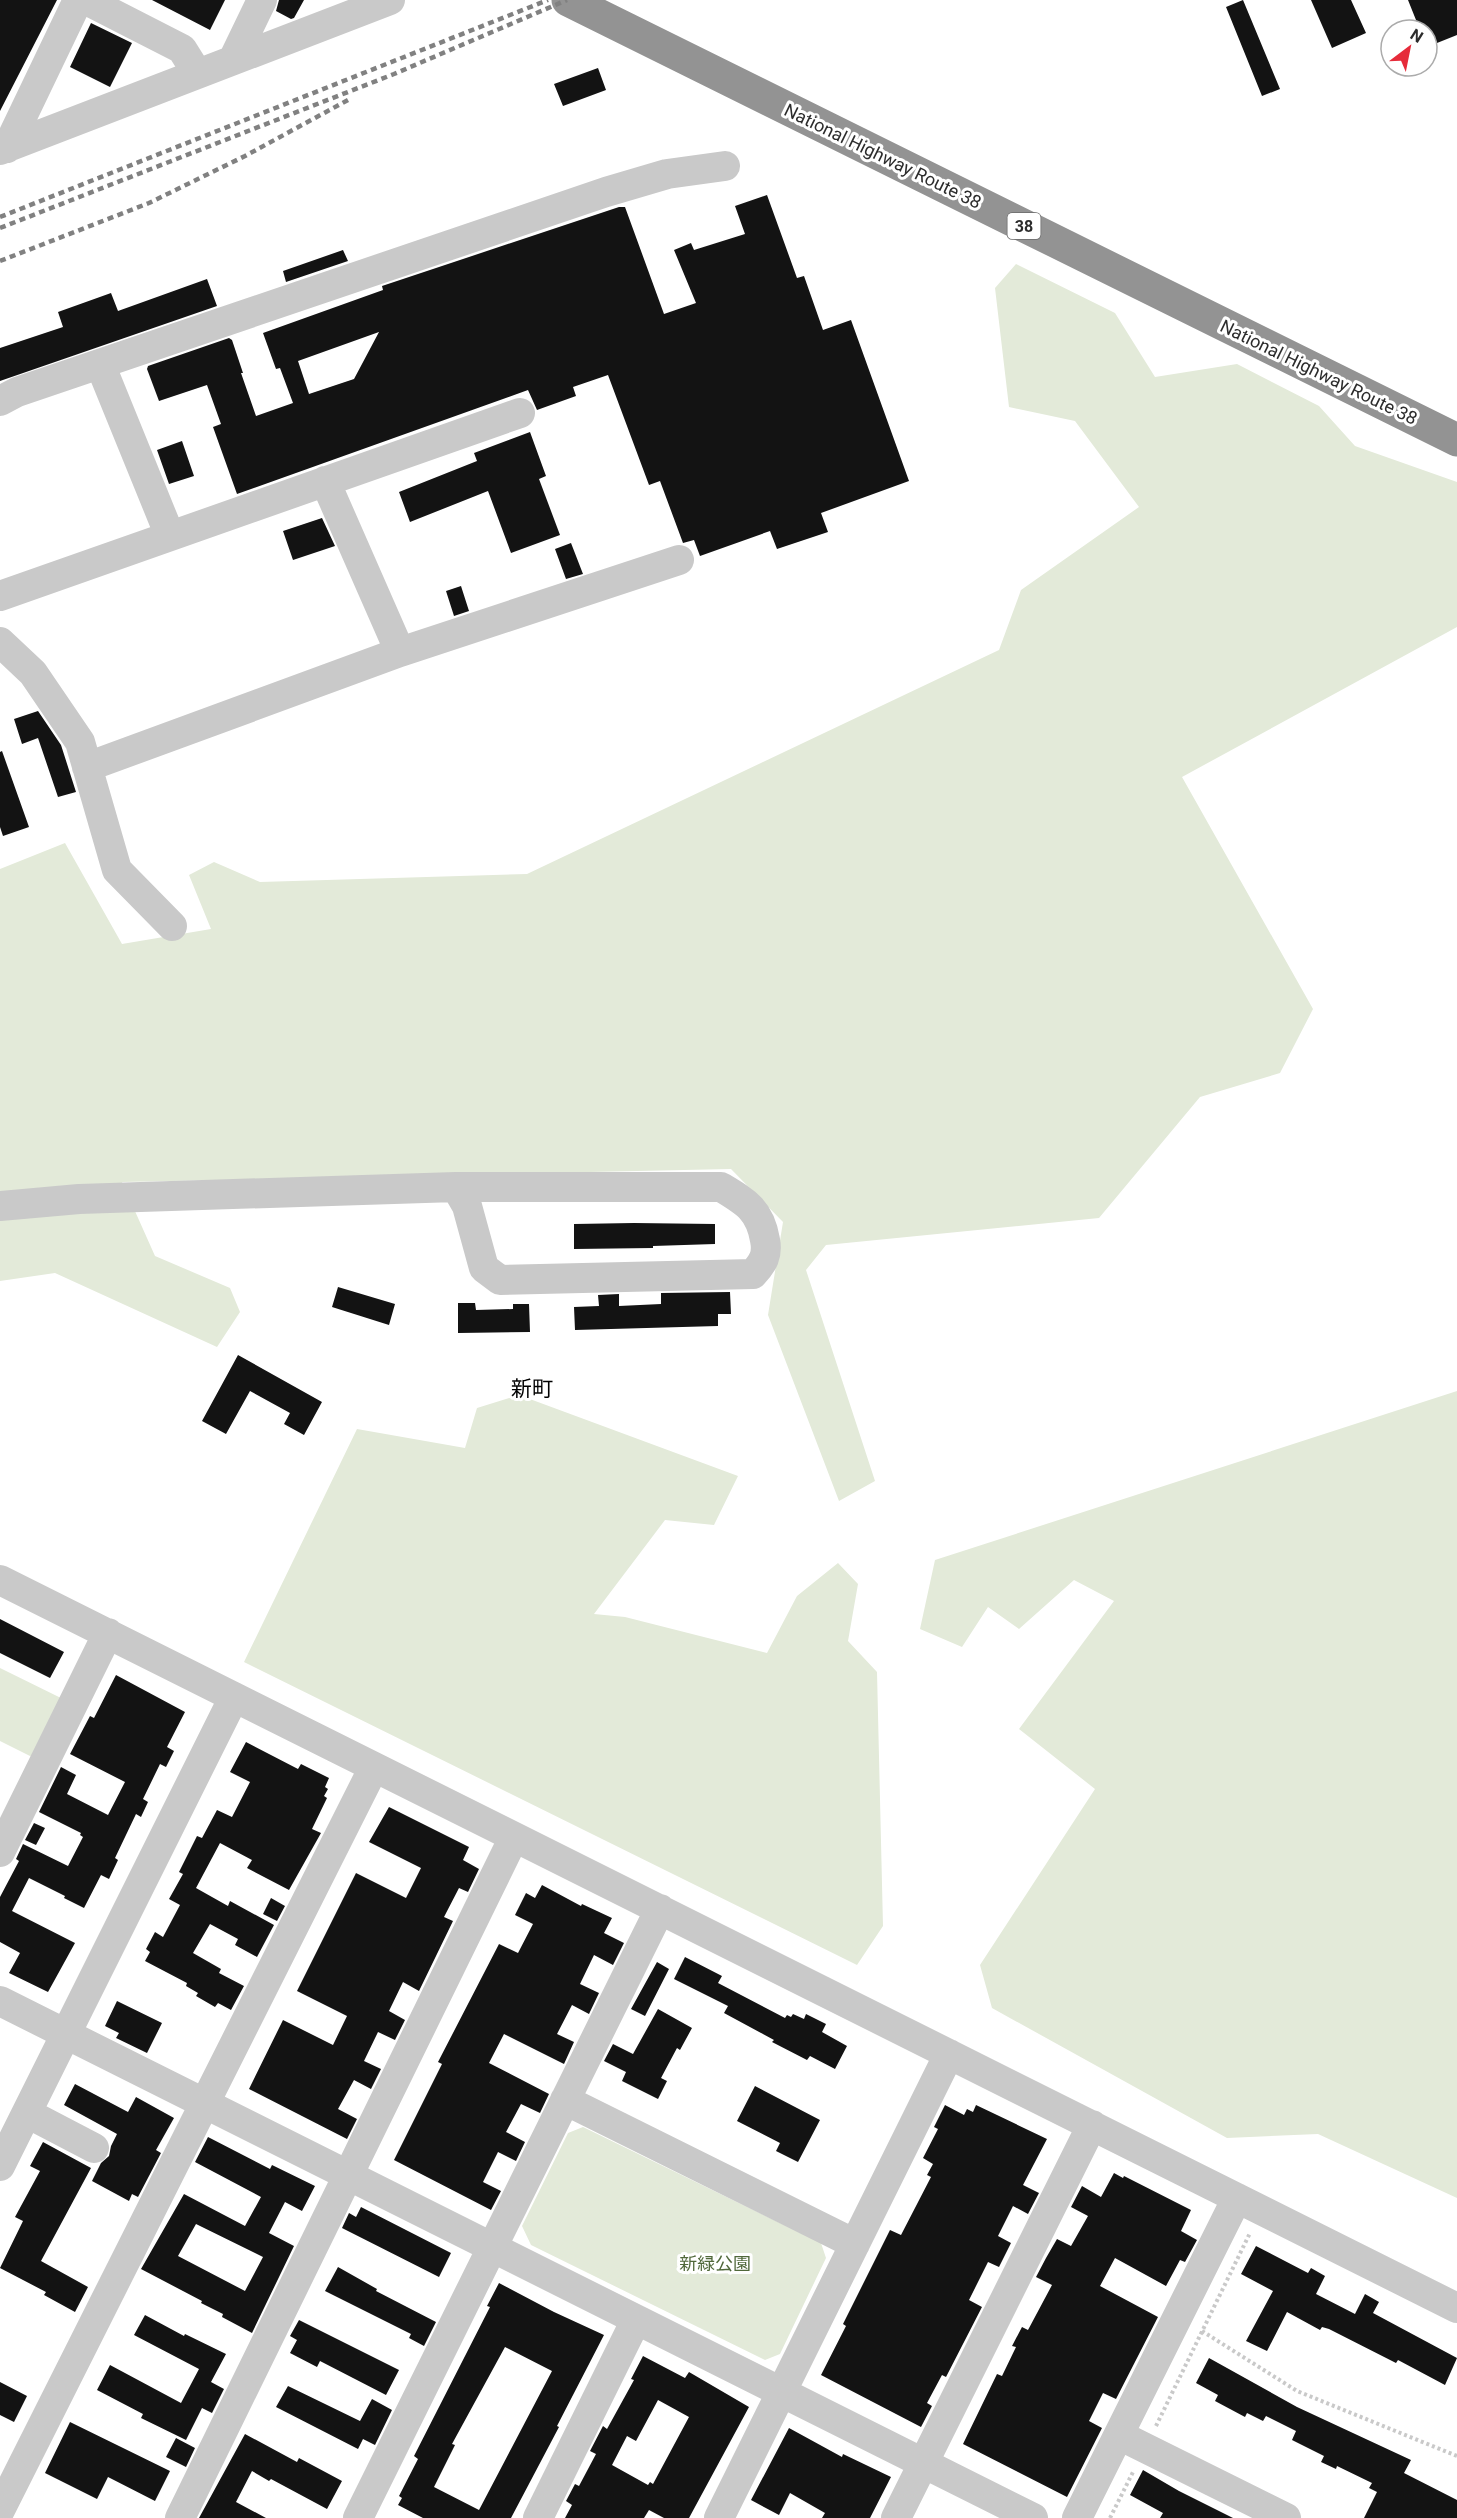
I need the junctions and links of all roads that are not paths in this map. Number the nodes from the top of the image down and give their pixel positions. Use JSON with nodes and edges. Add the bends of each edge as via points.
{"nodes":[{"id":1,"x":78,"y":0,"type":"edge"},
{"id":2,"x":86,"y":0,"type":"edge"},
{"id":3,"x":262,"y":0,"type":"edge"},
{"id":4,"x":390,"y":0,"type":"edge"},
{"id":5,"x":580,"y":6,"type":"edge"},
{"id":6,"x":234,"y":58,"type":"junction"},
{"id":7,"x":197,"y":73,"type":"junction"},
{"id":8,"x":4,"y":149,"type":"edge"},
{"id":9,"x":725,"y":166,"type":"dead end"},
{"id":10,"x":100,"y":364,"type":"junction"},
{"id":11,"x":0,"y":401,"type":"edge"},
{"id":12,"x":520,"y":413,"type":"dead end"},
{"id":13,"x":1457,"y":440,"type":"edge"},
{"id":14,"x":325,"y":481,"type":"junction"},
{"id":15,"x":170,"y":536,"type":"junction"},
{"id":16,"x":679,"y":560,"type":"dead end"},
{"id":17,"x":0,"y":596,"type":"edge"},
{"id":18,"x":0,"y":642,"type":"edge"},
{"id":19,"x":400,"y":652,"type":"junction"},
{"id":20,"x":87,"y":767,"type":"junction"},
{"id":21,"x":172,"y":926,"type":"dead end"},
{"id":22,"x":456,"y":1187,"type":"junction"},
{"id":23,"x":0,"y":1206,"type":"edge"},
{"id":24,"x":0,"y":1580,"type":"edge"},
{"id":25,"x":108,"y":1633,"type":"junction"},
{"id":26,"x":234,"y":1696,"type":"junction"},
{"id":27,"x":374,"y":1767,"type":"junction"},
{"id":28,"x":514,"y":1837,"type":"junction"},
{"id":29,"x":0,"y":1852,"type":"edge"},
{"id":30,"x":660,"y":1909,"type":"junction"},
{"id":31,"x":0,"y":2001,"type":"edge"},
{"id":32,"x":66,"y":2034,"type":"junction"},
{"id":33,"x":949,"y":2054,"type":"junction"},
{"id":34,"x":566,"y":2100,"type":"junction"},
{"id":35,"x":206,"y":2104,"type":"junction"},
{"id":36,"x":15,"y":2122,"type":"edge"},
{"id":37,"x":1092,"y":2126,"type":"junction"},
{"id":38,"x":94,"y":2148,"type":"dead end"},
{"id":39,"x":0,"y":2166,"type":"edge"},
{"id":40,"x":348,"y":2174,"type":"junction"},
{"id":41,"x":1237,"y":2198,"type":"junction"},
{"id":42,"x":855,"y":2244,"type":"junction"},
{"id":43,"x":492,"y":2247,"type":"junction"},
{"id":44,"x":1457,"y":2308,"type":"edge"},
{"id":45,"x":636,"y":2320,"type":"junction"},
{"id":46,"x":783,"y":2391,"type":"junction"},
{"id":47,"x":1132,"y":2441,"type":"junction"},
{"id":48,"x":923,"y":2462,"type":"junction"},
{"id":49,"x":0,"y":2510,"type":"edge"},
{"id":50,"x":180,"y":2518,"type":"edge"},
{"id":51,"x":358,"y":2518,"type":"edge"},
{"id":52,"x":538,"y":2518,"type":"edge"},
{"id":53,"x":719,"y":2518,"type":"edge"},
{"id":54,"x":896,"y":2518,"type":"edge"},
{"id":55,"x":1033,"y":2518,"type":"edge"},
{"id":56,"x":1077,"y":2518,"type":"edge"},
{"id":57,"x":1286,"y":2518,"type":"edge"}],
"edges":[{"from":1,"to":8,"type":"street"},
{"from":2,"to":7,"type":"street","via":[[182,49]]},
{"from":3,"to":6,"type":"street"},
{"from":4,"to":6,"type":"street"},
{"from":5,"to":13,"type":"highway","name":"National Highway Route 38","number":"38"},
{"from":6,"to":7,"type":"street"},
{"from":7,"to":8,"type":"street"},
{"from":9,"to":10,"type":"street","via":[[667,174],[606,192]]},
{"from":10,"to":11,"type":"street"},
{"from":10,"to":15,"type":"street"},
{"from":12,"to":14,"type":"street"},
{"from":14,"to":15,"type":"street"},
{"from":14,"to":19,"type":"street"},
{"from":15,"to":17,"type":"street"},
{"from":16,"to":19,"type":"street"},
{"from":18,"to":20,"type":"street","via":[[33,673],[80,742]]},
{"from":19,"to":20,"type":"street"},
{"from":20,"to":21,"type":"street","via":[[117,870]]},
{"from":22,"to":22,"type":"street","via":[[721,1187],[744,1200],[762,1221],[767,1250],[753,1274],[500,1280],[484,1269],[467,1206]]},
{"from":22,"to":23,"type":"street","via":[[79,1199]]},
{"from":24,"to":25,"type":"street"},
{"from":25,"to":26,"type":"street"},
{"from":25,"to":29,"type":"street"},
{"from":26,"to":27,"type":"street"},
{"from":26,"to":32,"type":"street"},
{"from":27,"to":28,"type":"street"},
{"from":27,"to":35,"type":"street"},
{"from":28,"to":30,"type":"street"},
{"from":28,"to":40,"type":"street"},
{"from":30,"to":33,"type":"street"},
{"from":30,"to":34,"type":"street"},
{"from":31,"to":32,"type":"street"},
{"from":32,"to":35,"type":"street"},
{"from":32,"to":36,"type":"street"},
{"from":33,"to":37,"type":"street"},
{"from":33,"to":42,"type":"street"},
{"from":34,"to":42,"type":"street"},
{"from":34,"to":43,"type":"street"},
{"from":35,"to":40,"type":"street"},
{"from":35,"to":49,"type":"street"},
{"from":36,"to":38,"type":"street"},
{"from":36,"to":39,"type":"street"},
{"from":37,"to":41,"type":"street"},
{"from":37,"to":48,"type":"street"},
{"from":40,"to":43,"type":"street"},
{"from":40,"to":50,"type":"street"},
{"from":41,"to":44,"type":"street"},
{"from":41,"to":47,"type":"street"},
{"from":42,"to":46,"type":"street"},
{"from":43,"to":45,"type":"street"},
{"from":43,"to":51,"type":"street"},
{"from":45,"to":46,"type":"street"},
{"from":45,"to":52,"type":"street"},
{"from":46,"to":48,"type":"street"},
{"from":46,"to":53,"type":"street"},
{"from":47,"to":56,"type":"street"},
{"from":47,"to":57,"type":"street"},
{"from":48,"to":54,"type":"street"},
{"from":48,"to":55,"type":"street"}]}
